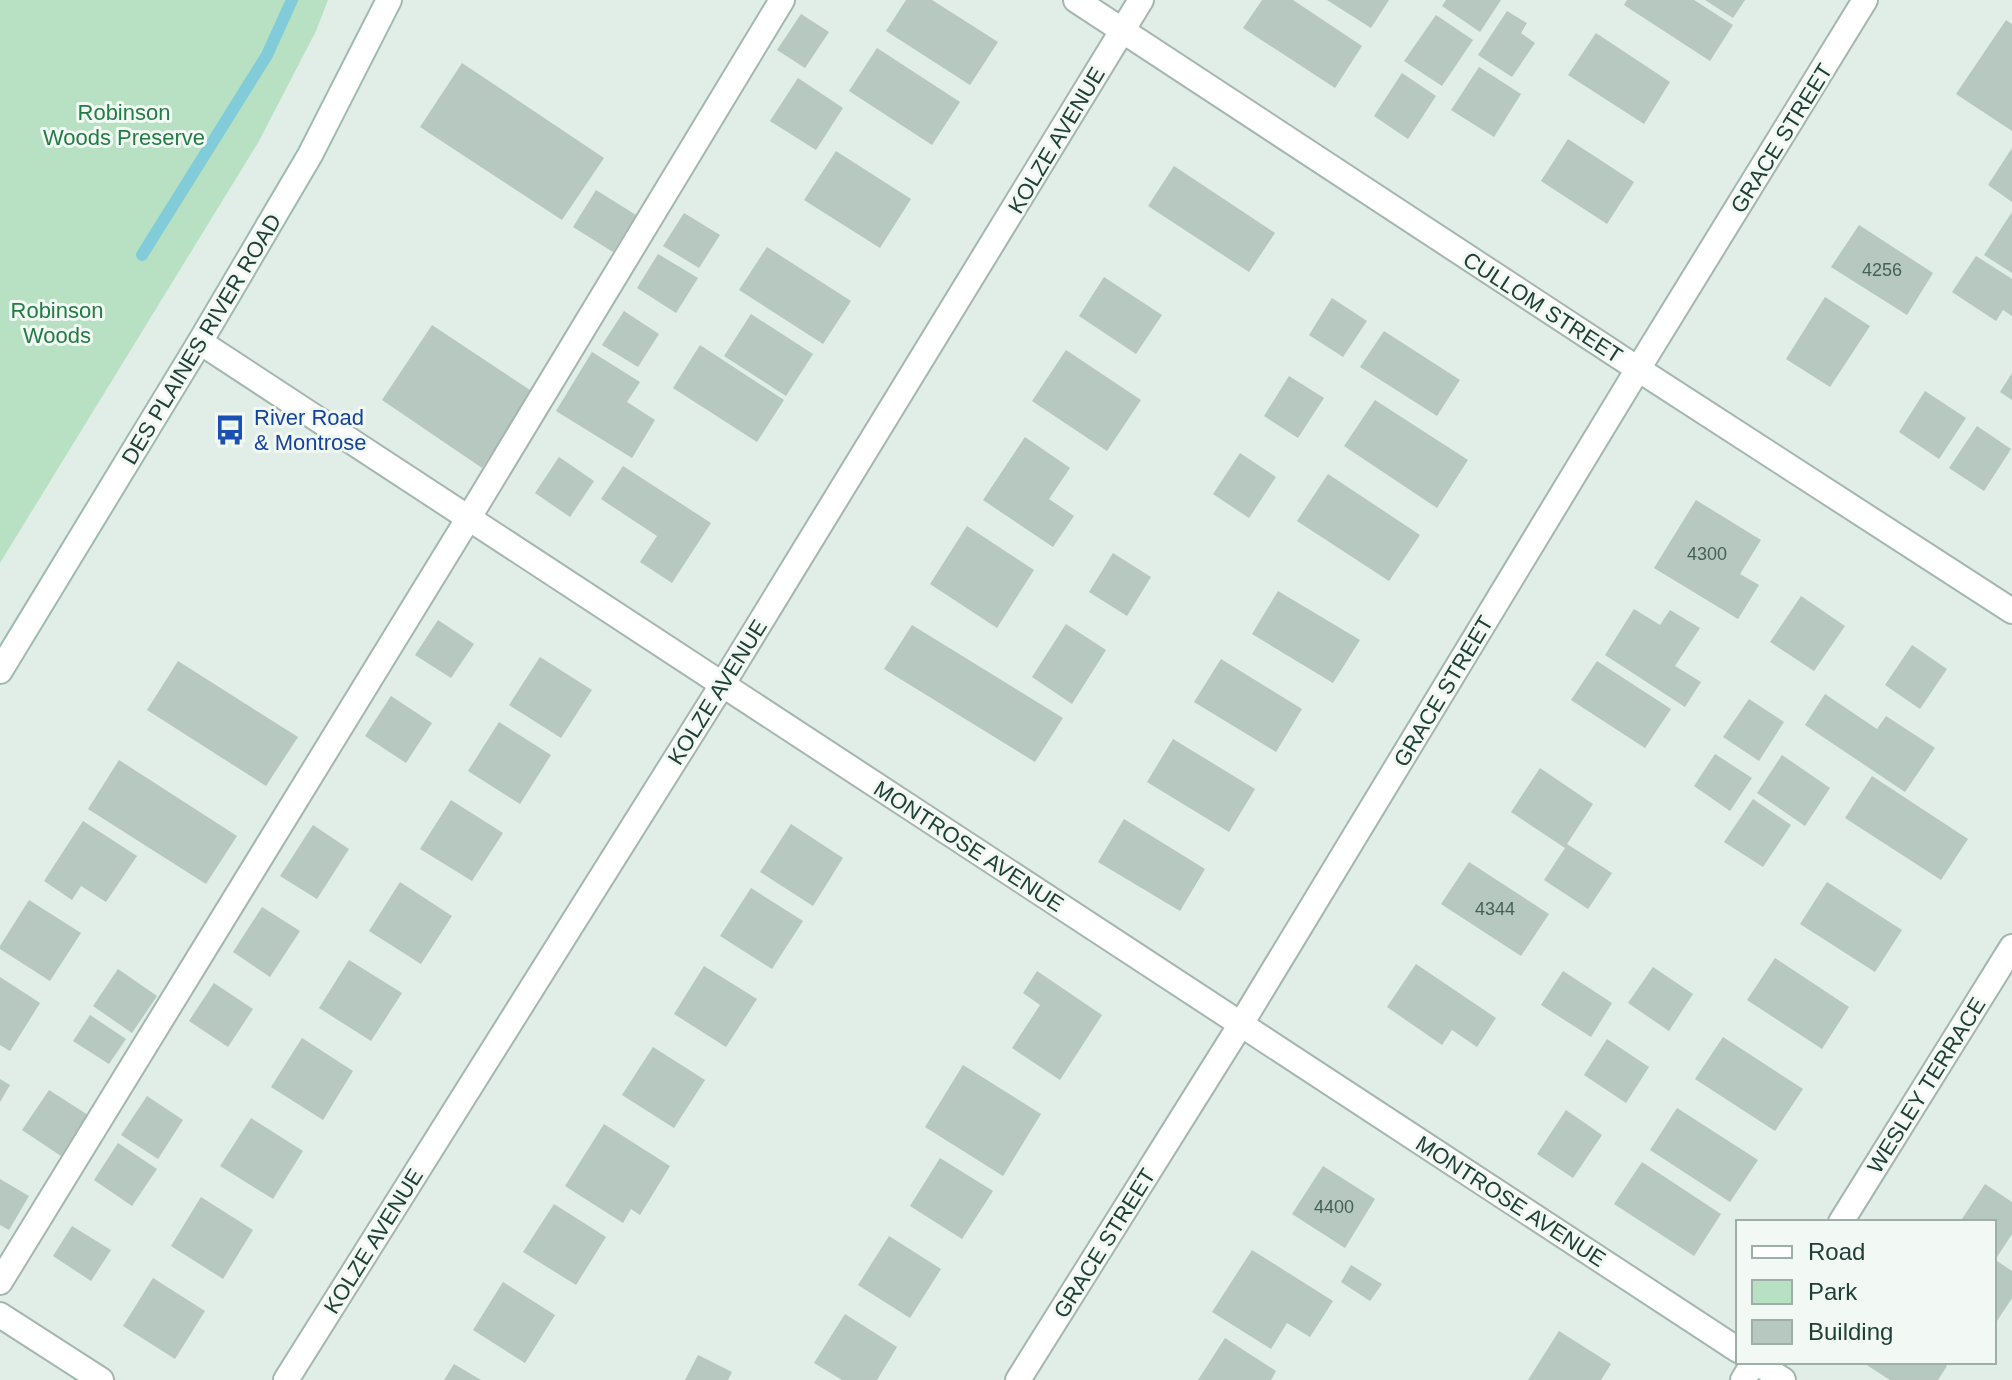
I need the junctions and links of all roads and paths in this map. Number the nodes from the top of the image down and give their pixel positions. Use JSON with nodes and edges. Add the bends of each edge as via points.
{"nodes":[{"id":1,"x":389,"y":0,"type":"edge"},
{"id":2,"x":782,"y":0,"type":"edge"},
{"id":3,"x":1076,"y":0,"type":"edge"},
{"id":4,"x":1141,"y":0,"type":"edge"},
{"id":5,"x":1865,"y":0,"type":"edge"},
{"id":6,"x":1123,"y":30,"type":"junction"},
{"id":7,"x":200,"y":342,"type":"junction"},
{"id":8,"x":1638,"y":369,"type":"junction"},
{"id":9,"x":468,"y":519,"type":"junction"},
{"id":10,"x":2012,"y":611,"type":"edge"},
{"id":11,"x":0,"y":671,"type":"edge"},
{"id":12,"x":722,"y":685,"type":"junction"},
{"id":13,"x":2012,"y":947,"type":"edge"},
{"id":14,"x":1241,"y":1024,"type":"junction"},
{"id":15,"x":1842,"y":1220,"type":"edge"},
{"id":16,"x":0,"y":1282,"type":"edge"},
{"id":17,"x":0,"y":1315,"type":"edge"},
{"id":18,"x":1736,"y":1349,"type":"edge"},
{"id":19,"x":1758,"y":1364,"type":"edge"},
{"id":20,"x":101,"y":1380,"type":"edge"},
{"id":21,"x":286,"y":1380,"type":"edge"},
{"id":22,"x":1018,"y":1380,"type":"edge"},
{"id":23,"x":1783,"y":1380,"type":"edge"}],
"edges":[{"from":1,"to":7,"type":"street","name":"DES PLAINES RIVER ROAD","via":[[310,155]]},
{"from":2,"to":9,"type":"street"},
{"from":3,"to":6,"type":"street","name":"CULLOM STREET"},
{"from":4,"to":6,"type":"street","name":"KOLZE AVENUE"},
{"from":5,"to":8,"type":"street","name":"GRACE STREET"},
{"from":6,"to":8,"type":"street","name":"CULLOM STREET"},
{"from":6,"to":12,"type":"street","name":"KOLZE AVENUE"},
{"from":7,"to":9,"type":"street","name":"MONTROSE AVENUE"},
{"from":7,"to":11,"type":"street","name":"DES PLAINES RIVER ROAD"},
{"from":8,"to":10,"type":"street","name":"CULLOM STREET"},
{"from":8,"to":14,"type":"street","name":"GRACE STREET"},
{"from":9,"to":12,"type":"street","name":"MONTROSE AVENUE"},
{"from":9,"to":16,"type":"street"},
{"from":12,"to":14,"type":"street","name":"MONTROSE AVENUE"},
{"from":12,"to":21,"type":"street","name":"KOLZE AVENUE"},
{"from":13,"to":15,"type":"street","name":"WESLEY TERRACE"},
{"from":14,"to":18,"type":"street","name":"MONTROSE AVENUE"},
{"from":14,"to":22,"type":"street","name":"GRACE STREET"},
{"from":17,"to":20,"type":"street"},
{"from":19,"to":23,"type":"street"}]}
